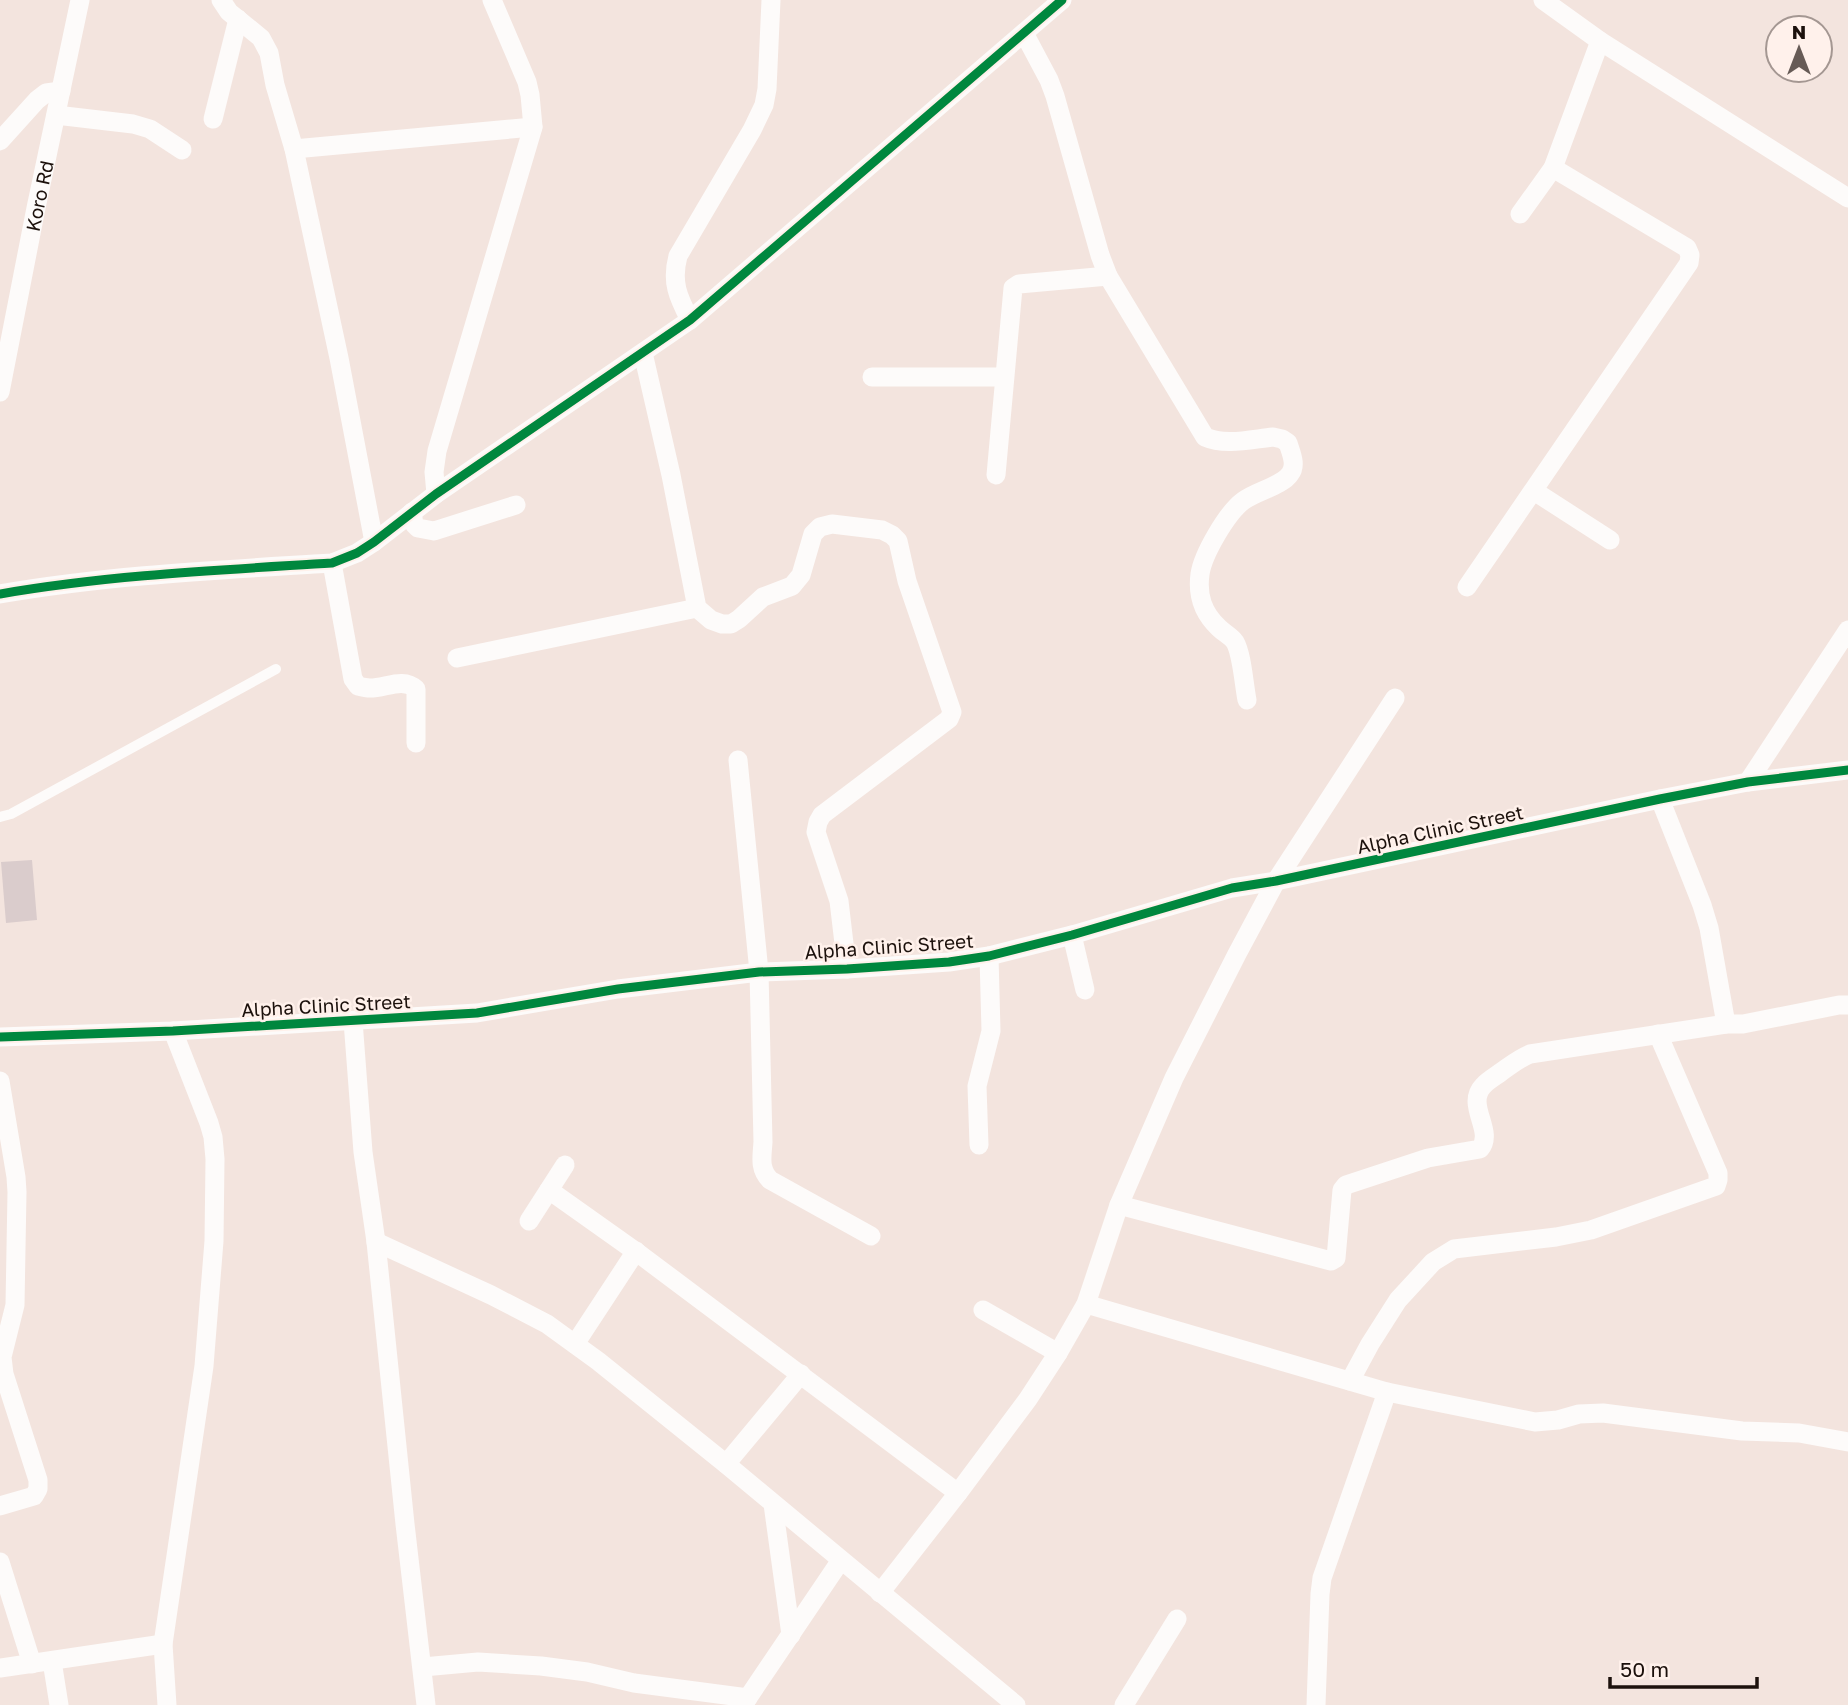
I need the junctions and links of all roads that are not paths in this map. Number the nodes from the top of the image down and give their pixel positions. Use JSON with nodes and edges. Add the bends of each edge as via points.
{"nodes":[{"id":1,"x":80,"y":0,"type":"edge"},
{"id":2,"x":221,"y":0,"type":"edge"},
{"id":3,"x":492,"y":0,"type":"edge"},
{"id":4,"x":771,"y":0,"type":"edge"},
{"id":5,"x":1062,"y":0,"type":"edge"},
{"id":6,"x":1543,"y":0,"type":"edge"},
{"id":7,"x":238,"y":19,"type":"junction"},
{"id":8,"x":1024,"y":33,"type":"junction"},
{"id":9,"x":1600,"y":41,"type":"junction"},
{"id":10,"x":61,"y":91,"type":"junction"},
{"id":11,"x":56,"y":115,"type":"junction"},
{"id":12,"x":213,"y":119,"type":"dead end"},
{"id":13,"x":533,"y":127,"type":"junction"},
{"id":14,"x":0,"y":141,"type":"edge"},
{"id":15,"x":294,"y":149,"type":"junction"},
{"id":16,"x":181,"y":150,"type":"dead end"},
{"id":17,"x":1553,"y":168,"type":"junction"},
{"id":18,"x":1848,"y":198,"type":"edge"},
{"id":19,"x":1520,"y":214,"type":"dead end"},
{"id":20,"x":1108,"y":276,"type":"junction"},
{"id":21,"x":690,"y":320,"type":"junction"},
{"id":22,"x":643,"y":354,"type":"junction"},
{"id":23,"x":872,"y":377,"type":"dead end"},
{"id":24,"x":1004,"y":377,"type":"junction"},
{"id":25,"x":0,"y":392,"type":"edge"},
{"id":26,"x":996,"y":475,"type":"dead end"},
{"id":27,"x":1534,"y":491,"type":"junction"},
{"id":28,"x":436,"y":494,"type":"junction"},
{"id":29,"x":516,"y":505,"type":"dead end"},
{"id":30,"x":412,"y":513,"type":"junction"},
{"id":31,"x":1610,"y":540,"type":"dead end"},
{"id":32,"x":374,"y":542,"type":"junction"},
{"id":33,"x":332,"y":563,"type":"junction"},
{"id":34,"x":1468,"y":587,"type":"dead end"},
{"id":35,"x":0,"y":594,"type":"edge"},
{"id":36,"x":697,"y":608,"type":"junction"},
{"id":37,"x":1848,"y":630,"type":"edge"},
{"id":38,"x":457,"y":658,"type":"dead end"},
{"id":39,"x":276,"y":669,"type":"dead end"},
{"id":40,"x":1395,"y":698,"type":"dead end"},
{"id":41,"x":1247,"y":700,"type":"dead end"},
{"id":42,"x":416,"y":743,"type":"dead end"},
{"id":43,"x":738,"y":760,"type":"dead end"},
{"id":44,"x":1848,"y":770,"type":"edge"},
{"id":45,"x":1748,"y":782,"type":"junction"},
{"id":46,"x":1660,"y":799,"type":"junction"},
{"id":47,"x":0,"y":817,"type":"edge"},
{"id":48,"x":1276,"y":881,"type":"junction"},
{"id":49,"x":1072,"y":935,"type":"junction"},
{"id":50,"x":989,"y":956,"type":"junction"},
{"id":51,"x":848,"y":969,"type":"junction"},
{"id":52,"x":759,"y":972,"type":"junction"},
{"id":53,"x":1085,"y":990,"type":"dead end"},
{"id":54,"x":1848,"y":1005,"type":"edge"},
{"id":55,"x":353,"y":1021,"type":"junction"},
{"id":56,"x":1726,"y":1024,"type":"junction"},
{"id":57,"x":173,"y":1031,"type":"junction"},
{"id":58,"x":1658,"y":1034,"type":"junction"},
{"id":59,"x":0,"y":1037,"type":"edge"},
{"id":60,"x":0,"y":1081,"type":"edge"},
{"id":61,"x":979,"y":1146,"type":"dead end"},
{"id":62,"x":565,"y":1165,"type":"dead end"},
{"id":63,"x":549,"y":1190,"type":"junction"},
{"id":64,"x":1119,"y":1205,"type":"junction"},
{"id":65,"x":529,"y":1221,"type":"dead end"},
{"id":66,"x":871,"y":1236,"type":"dead end"},
{"id":67,"x":376,"y":1242,"type":"junction"},
{"id":68,"x":636,"y":1251,"type":"junction"},
{"id":69,"x":8,"y":1284,"type":"edge"},
{"id":70,"x":1086,"y":1304,"type":"junction"},
{"id":71,"x":983,"y":1310,"type":"dead end"},
{"id":72,"x":575,"y":1344,"type":"junction"},
{"id":73,"x":1058,"y":1353,"type":"junction"},
{"id":74,"x":801,"y":1374,"type":"junction"},
{"id":75,"x":1350,"y":1381,"type":"junction"},
{"id":76,"x":1387,"y":1392,"type":"junction"},
{"id":77,"x":1848,"y":1442,"type":"edge"},
{"id":78,"x":726,"y":1464,"type":"junction"},
{"id":79,"x":958,"y":1493,"type":"junction"},
{"id":80,"x":773,"y":1504,"type":"junction"},
{"id":81,"x":0,"y":1506,"type":"edge"},
{"id":82,"x":841,"y":1560,"type":"junction"},
{"id":83,"x":0,"y":1562,"type":"edge"},
{"id":84,"x":880,"y":1593,"type":"junction"},
{"id":85,"x":1177,"y":1619,"type":"dead end"},
{"id":86,"x":791,"y":1635,"type":"junction"},
{"id":87,"x":163,"y":1644,"type":"junction"},
{"id":88,"x":52,"y":1661,"type":"junction"},
{"id":89,"x":32,"y":1664,"type":"junction"},
{"id":90,"x":423,"y":1667,"type":"junction"},
{"id":91,"x":0,"y":1668,"type":"edge"},
{"id":92,"x":746,"y":1702,"type":"edge"},
{"id":93,"x":60,"y":1705,"type":"edge"},
{"id":94,"x":167,"y":1705,"type":"edge"},
{"id":95,"x":426,"y":1705,"type":"edge"},
{"id":96,"x":1016,"y":1705,"type":"edge"},
{"id":97,"x":1124,"y":1705,"type":"edge"},
{"id":98,"x":1316,"y":1705,"type":"edge"}],
"edges":[{"from":1,"to":10,"type":"street","name":"Koro Rd"},
{"from":2,"to":7,"type":"street"},
{"from":3,"to":13,"type":"street","via":[[527,82]]},
{"from":4,"to":21,"type":"street","via":[[764,105],[674,270],[679,299]]},
{"from":5,"to":8,"type":"street"},
{"from":6,"to":9,"type":"street"},
{"from":7,"to":12,"type":"street"},
{"from":7,"to":15,"type":"street","via":[[266,45]]},
{"from":8,"to":20,"type":"street","via":[[1052,88]]},
{"from":8,"to":21,"type":"street"},
{"from":9,"to":17,"type":"street"},
{"from":9,"to":18,"type":"street"},
{"from":10,"to":11,"type":"street","name":"Koro Rd"},
{"from":10,"to":14,"type":"street","via":[[37,100]]},
{"from":11,"to":16,"type":"street","via":[[133,124],[150,129]]},
{"from":11,"to":25,"type":"street","name":"Koro Rd"},
{"from":13,"to":15,"type":"street"},
{"from":13,"to":28,"type":"street","via":[[437,451]]},
{"from":15,"to":32,"type":"street"},
{"from":17,"to":19,"type":"street"},
{"from":17,"to":27,"type":"street","via":[[1687,248],[1690,255],[1689,264]]},
{"from":20,"to":24,"type":"street","via":[[1013,288]]},
{"from":20,"to":41,"type":"street","via":[[1205,437],[1222,441],[1273,437],[1288,443],[1294,465],[1291,473],[1243,501],[1226,521],[1200,572],[1200,602],[1235,643]]},
{"from":21,"to":22,"type":"street"},
{"from":22,"to":28,"type":"street"},
{"from":22,"to":36,"type":"street"},
{"from":23,"to":24,"type":"street"},
{"from":24,"to":26,"type":"street"},
{"from":27,"to":31,"type":"street"},
{"from":27,"to":34,"type":"street"},
{"from":28,"to":30,"type":"street"},
{"from":29,"to":30,"type":"street","via":[[433,531],[418,528]]},
{"from":30,"to":32,"type":"street"},
{"from":32,"to":33,"type":"street"},
{"from":33,"to":35,"type":"street","via":[[170,574]]},
{"from":33,"to":42,"type":"street","via":[[353,679],[358,686],[370,688],[400,683],[416,688]]},
{"from":36,"to":38,"type":"street"},
{"from":36,"to":51,"type":"street","via":[[711,620],[731,624],[763,597],[792,586],[820,527],[832,524],[883,530],[898,541],[952,712],[818,822],[816,832],[839,901]]},
{"from":37,"to":45,"type":"street"},
{"from":39,"to":47,"type":"lane"},
{"from":40,"to":48,"type":"street"},
{"from":43,"to":52,"type":"street"},
{"from":44,"to":45,"type":"street","name":"Alpha Clinic Street"},
{"from":45,"to":46,"type":"street","name":"Alpha Clinic Street"},
{"from":46,"to":48,"type":"street","name":"Alpha Clinic Street"},
{"from":46,"to":56,"type":"street","via":[[1709,928]]},
{"from":48,"to":49,"type":"street","name":"Alpha Clinic Street","via":[[1232,888]]},
{"from":48,"to":64,"type":"street","via":[[1174,1078]]},
{"from":49,"to":50,"type":"street","name":"Alpha Clinic Street"},
{"from":49,"to":53,"type":"street"},
{"from":50,"to":51,"type":"street","name":"Alpha Clinic Street"},
{"from":50,"to":61,"type":"street","via":[[991,1031],[977,1086]]},
{"from":51,"to":52,"type":"street","name":"Alpha Clinic Street"},
{"from":52,"to":55,"type":"street","name":"Alpha Clinic Street","via":[[477,1013]]},
{"from":52,"to":66,"type":"street","via":[[763,1173]]},
{"from":54,"to":56,"type":"street"},
{"from":55,"to":57,"type":"street","name":"Alpha Clinic Street"},
{"from":55,"to":67,"type":"street","via":[[363,1152]]},
{"from":56,"to":58,"type":"street"},
{"from":57,"to":59,"type":"street","name":"Alpha Clinic Street"},
{"from":57,"to":87,"type":"street","via":[[213,1137],[214,1241],[204,1366]]},
{"from":58,"to":64,"type":"street","via":[[1518,1059],[1478,1093],[1485,1138],[1480,1149],[1428,1158],[1346,1185],[1336,1258],[1331,1261]]},
{"from":58,"to":75,"type":"street","via":[[1717,1173],[1716,1186],[1591,1230],[1454,1249],[1433,1262],[1398,1300]]},
{"from":60,"to":69,"type":"street","via":[[16,1177]]},
{"from":62,"to":63,"type":"street"},
{"from":63,"to":65,"type":"street"},
{"from":63,"to":68,"type":"street"},
{"from":64,"to":70,"type":"street"},
{"from":67,"to":72,"type":"street","via":[[536,1318]]},
{"from":67,"to":90,"type":"street"},
{"from":68,"to":72,"type":"street"},
{"from":68,"to":74,"type":"street"},
{"from":69,"to":81,"type":"street","via":[[14,1313],[2,1357],[4,1374],[38,1489],[34,1496]]},
{"from":70,"to":73,"type":"street"},
{"from":70,"to":75,"type":"street"},
{"from":71,"to":73,"type":"street"},
{"from":72,"to":78,"type":"street"},
{"from":73,"to":79,"type":"street"},
{"from":74,"to":78,"type":"street"},
{"from":74,"to":79,"type":"street"},
{"from":75,"to":76,"type":"street"},
{"from":76,"to":77,"type":"street","via":[[1535,1422],[1603,1413]]},
{"from":76,"to":98,"type":"street","via":[[1322,1578]]},
{"from":78,"to":80,"type":"street"},
{"from":79,"to":84,"type":"street"},
{"from":80,"to":82,"type":"street"},
{"from":80,"to":86,"type":"street"},
{"from":82,"to":84,"type":"street"},
{"from":82,"to":86,"type":"street"},
{"from":83,"to":89,"type":"street"},
{"from":84,"to":96,"type":"street"},
{"from":85,"to":97,"type":"street"},
{"from":86,"to":92,"type":"street"},
{"from":87,"to":88,"type":"street"},
{"from":87,"to":94,"type":"street"},
{"from":88,"to":89,"type":"street"},
{"from":88,"to":93,"type":"street"},
{"from":89,"to":91,"type":"street"},
{"from":90,"to":92,"type":"street","via":[[478,1662],[541,1666]]},
{"from":90,"to":95,"type":"street"}]}
